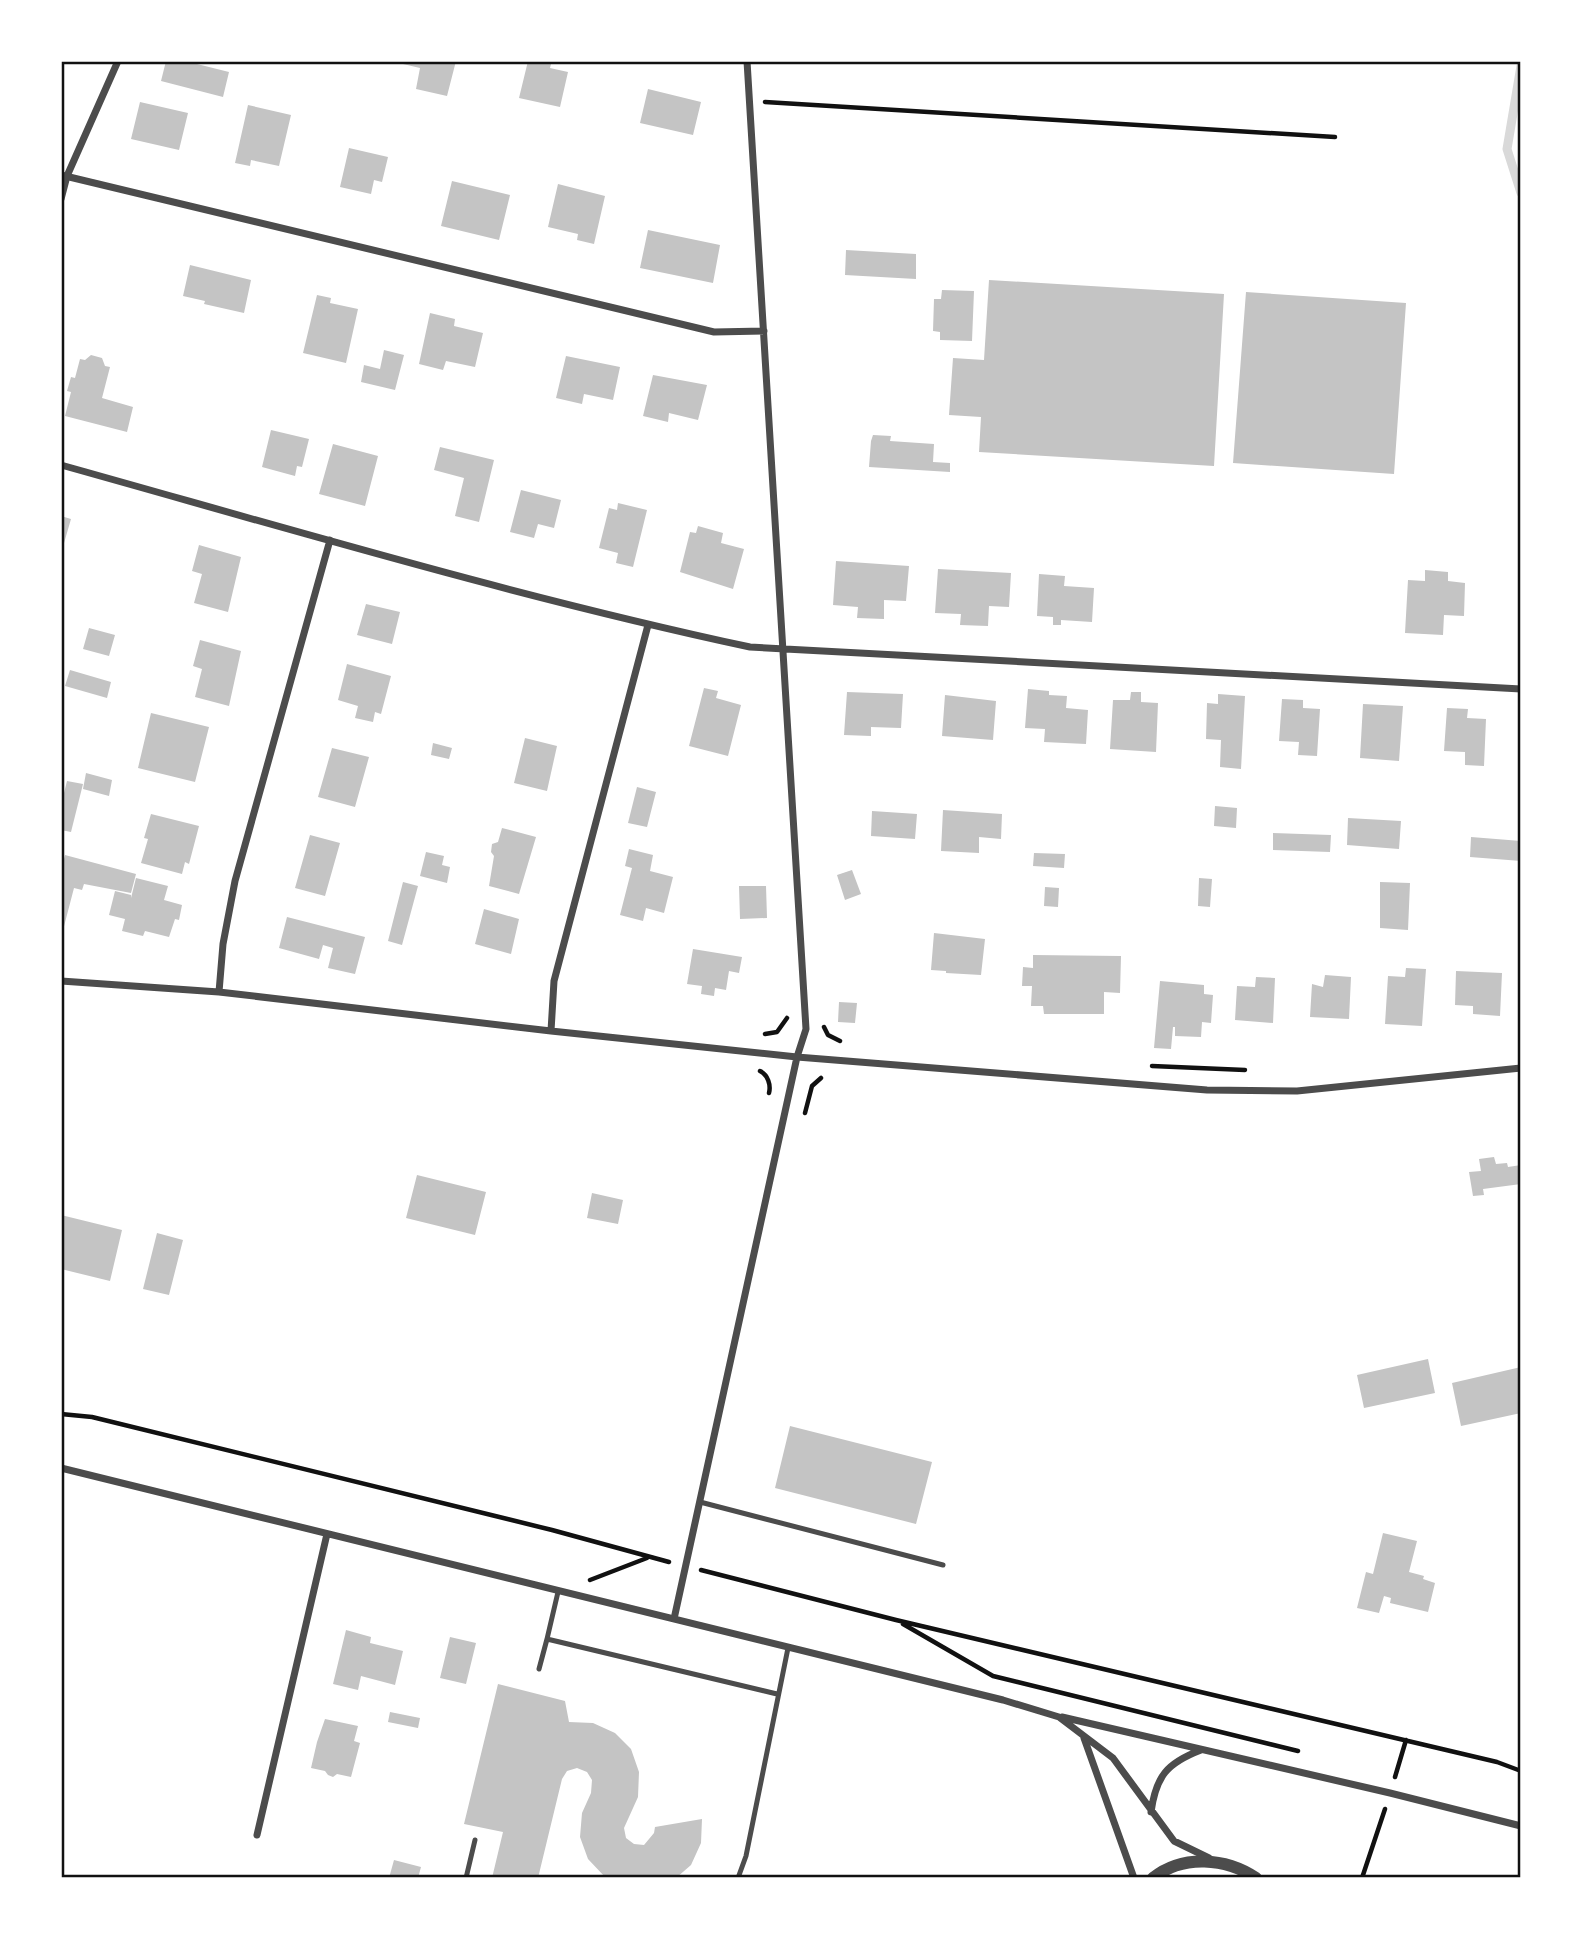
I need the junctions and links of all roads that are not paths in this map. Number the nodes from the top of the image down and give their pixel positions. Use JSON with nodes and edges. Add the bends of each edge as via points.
{"nodes":[{"id":1,"x":118,"y":61,"type":"edge"},
{"id":2,"x":747,"y":61,"type":"edge"},
{"id":3,"x":64,"y":175,"type":"edge"},
{"id":4,"x":61,"y":200,"type":"edge"},
{"id":5,"x":764,"y":331,"type":"junction"},
{"id":6,"x":61,"y":465,"type":"edge"},
{"id":7,"x":330,"y":540,"type":"junction"},
{"id":8,"x":648,"y":625,"type":"junction"},
{"id":9,"x":783,"y":647,"type":"junction"},
{"id":10,"x":1521,"y":689,"type":"edge"},
{"id":11,"x":61,"y":981,"type":"edge"},
{"id":12,"x":219,"y":992,"type":"junction"},
{"id":13,"x":551,"y":1031,"type":"junction"},
{"id":14,"x":797,"y":1057,"type":"junction"},
{"id":15,"x":1521,"y":1068,"type":"edge"},
{"id":16,"x":61,"y":1468,"type":"edge"},
{"id":17,"x":700,"y":1502,"type":"junction"},
{"id":18,"x":327,"y":1534,"type":"junction"},
{"id":19,"x":943,"y":1565,"type":"dead end"},
{"id":20,"x":558,"y":1592,"type":"junction"},
{"id":21,"x":674,"y":1619,"type":"junction"},
{"id":22,"x":547,"y":1639,"type":"junction"},
{"id":23,"x":788,"y":1648,"type":"junction"},
{"id":24,"x":539,"y":1669,"type":"dead end"},
{"id":25,"x":777,"y":1694,"type":"junction"},
{"id":26,"x":1059,"y":1717,"type":"junction"},
{"id":27,"x":1084,"y":1737,"type":"junction"},
{"id":28,"x":1201,"y":1750,"type":"junction"},
{"id":29,"x":1151,"y":1812,"type":"junction"},
{"id":30,"x":1521,"y":1826,"type":"edge"},
{"id":31,"x":257,"y":1835,"type":"dead end"},
{"id":32,"x":475,"y":1840,"type":"dead end"},
{"id":33,"x":1214,"y":1861,"type":"junction"},
{"id":34,"x":466,"y":1878,"type":"edge"},
{"id":35,"x":738,"y":1878,"type":"edge"},
{"id":36,"x":1135,"y":1878,"type":"edge"},
{"id":37,"x":1153,"y":1878,"type":"edge"},
{"id":38,"x":1256,"y":1878,"type":"edge"}],
"edges":[{"from":1,"to":3,"type":"street"},
{"from":2,"to":5,"type":"street"},
{"from":3,"to":4,"type":"street"},
{"from":3,"to":5,"type":"street","via":[[714,332]]},
{"from":5,"to":9,"type":"street"},
{"from":6,"to":7,"type":"street"},
{"from":7,"to":8,"type":"street"},
{"from":7,"to":12,"type":"street","via":[[234,881]]},
{"from":8,"to":9,"type":"street","via":[[750,647]]},
{"from":8,"to":13,"type":"street","via":[[554,981]]},
{"from":9,"to":10,"type":"street"},
{"from":9,"to":14,"type":"street","via":[[805,993],[806,1029]]},
{"from":11,"to":12,"type":"street"},
{"from":12,"to":13,"type":"street"},
{"from":13,"to":14,"type":"street"},
{"from":14,"to":15,"type":"street","via":[[1207,1090],[1297,1091]]},
{"from":14,"to":17,"type":"street"},
{"from":16,"to":18,"type":"street"},
{"from":17,"to":19,"type":"lane"},
{"from":17,"to":21,"type":"street"},
{"from":18,"to":20,"type":"street"},
{"from":18,"to":31,"type":"street"},
{"from":20,"to":21,"type":"street"},
{"from":20,"to":22,"type":"lane"},
{"from":21,"to":23,"type":"street"},
{"from":22,"to":24,"type":"lane"},
{"from":22,"to":25,"type":"lane"},
{"from":23,"to":25,"type":"lane"},
{"from":23,"to":26,"type":"street"},
{"from":25,"to":35,"type":"lane"},
{"from":26,"to":27,"type":"street"},
{"from":26,"to":28,"type":"street"},
{"from":27,"to":29,"type":"street","via":[[1113,1758]]},
{"from":27,"to":36,"type":"street"},
{"from":28,"to":29,"type":"street","via":[[1180,1758],[1164,1772],[1154,1790]]},
{"from":28,"to":30,"type":"street"},
{"from":29,"to":33,"type":"street","via":[[1174,1841]]},
{"from":32,"to":34,"type":"lane"},
{"from":33,"to":37,"type":"street","via":[[1186,1862]]},
{"from":33,"to":38,"type":"street","via":[[1242,1868]]}]}
